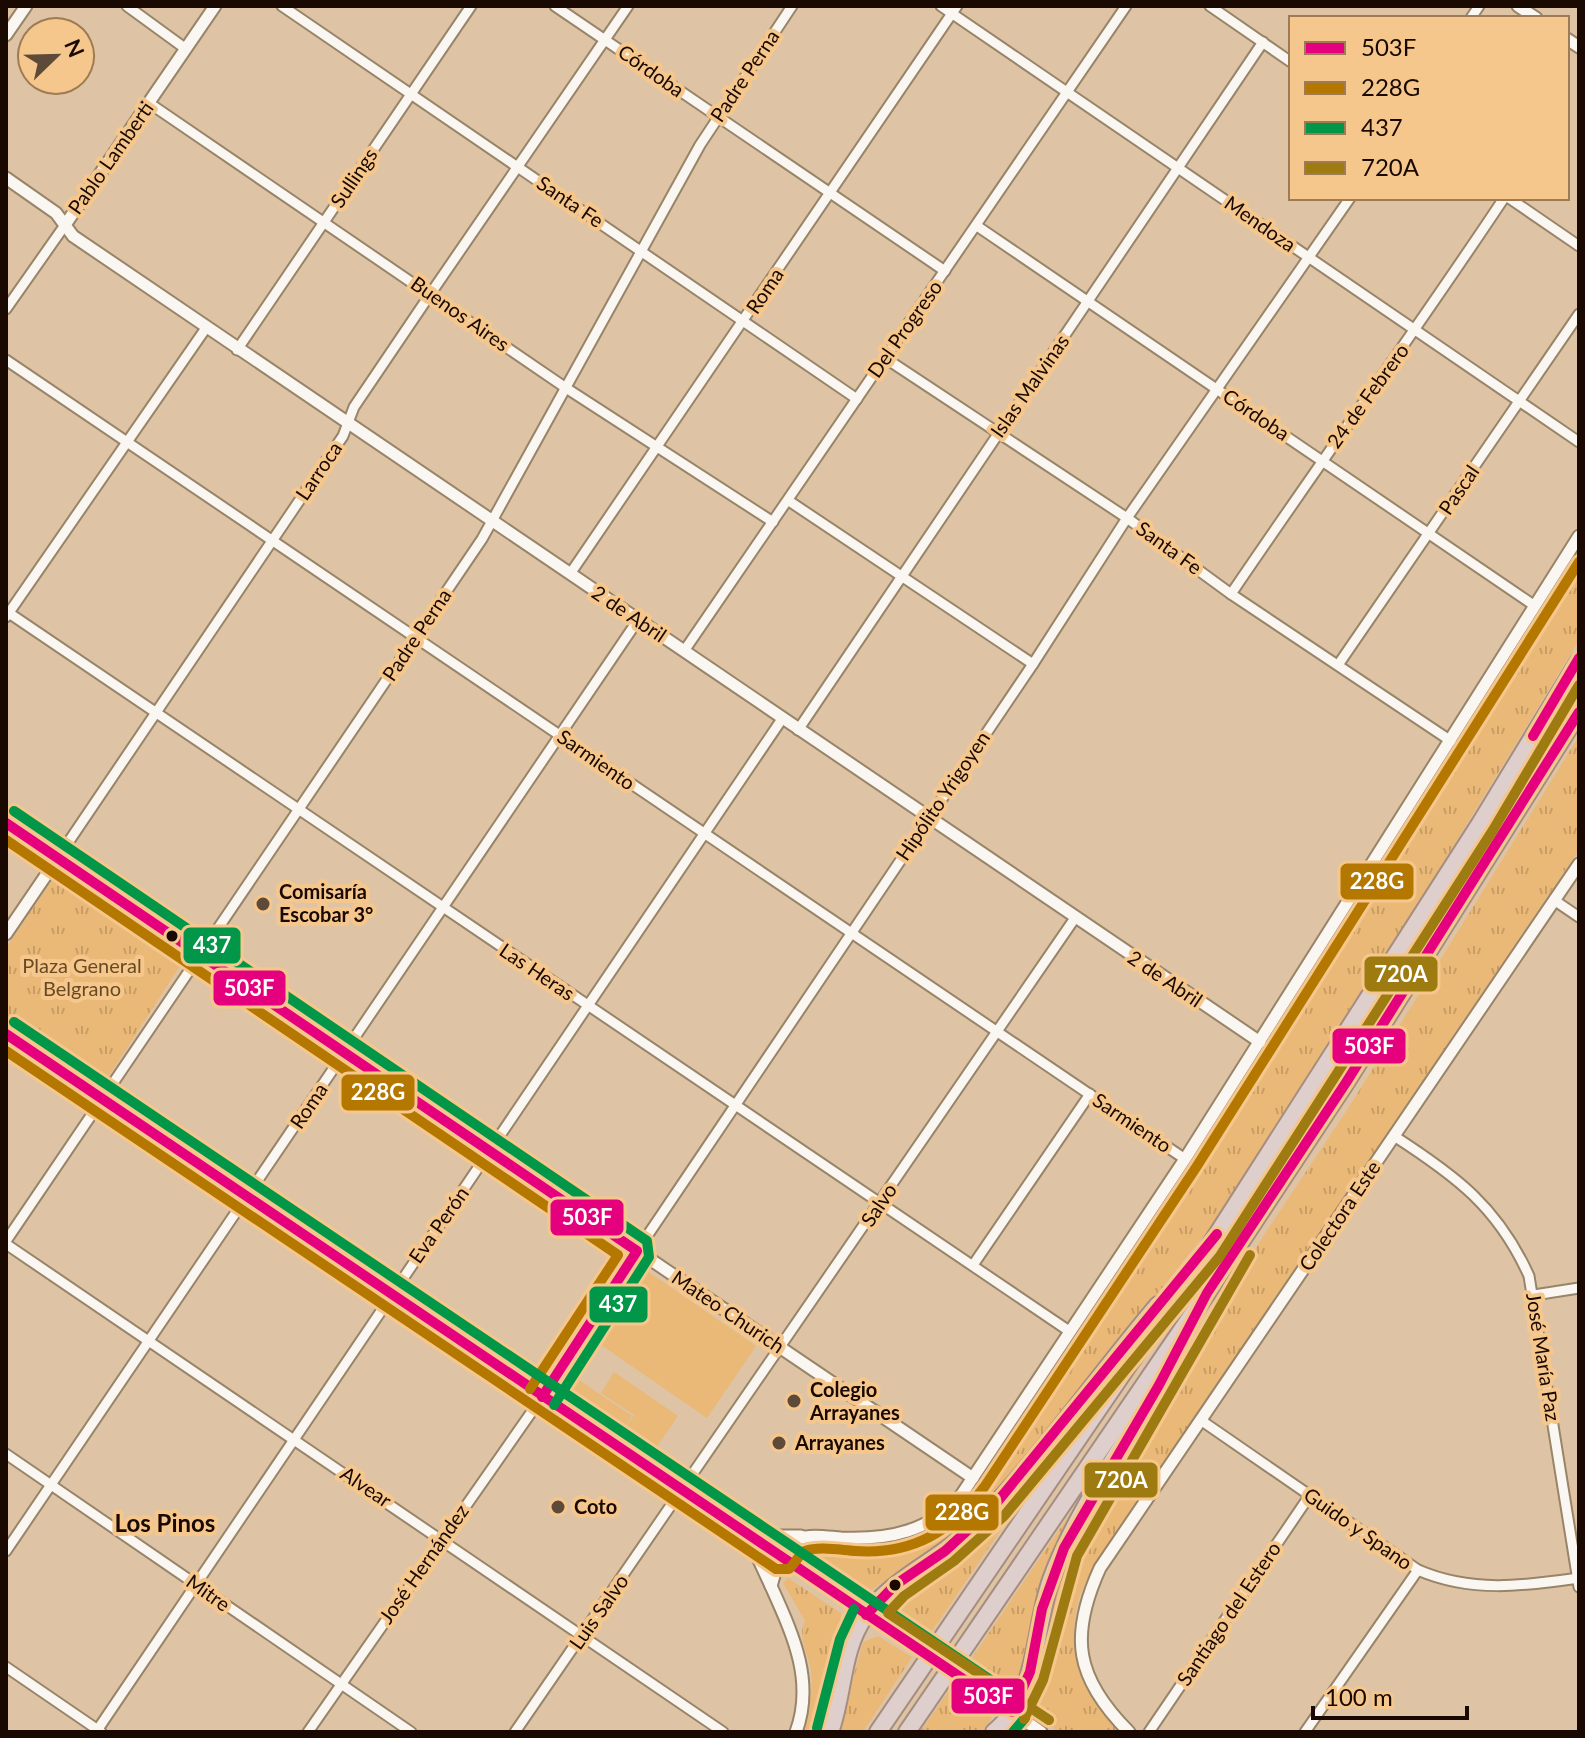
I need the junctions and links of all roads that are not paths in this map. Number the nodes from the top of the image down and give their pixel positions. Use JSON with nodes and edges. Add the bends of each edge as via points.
{"nodes":[{"id":1,"x":26,"y":6,"type":"edge"},
{"id":2,"x":127,"y":6,"type":"edge"},
{"id":3,"x":215,"y":6,"type":"edge"},
{"id":4,"x":282,"y":6,"type":"edge"},
{"id":5,"x":471,"y":6,"type":"edge"},
{"id":6,"x":555,"y":6,"type":"edge"},
{"id":7,"x":628,"y":6,"type":"edge"},
{"id":8,"x":792,"y":6,"type":"edge"},
{"id":9,"x":941,"y":6,"type":"edge"},
{"id":10,"x":1126,"y":6,"type":"edge"},
{"id":11,"x":1210,"y":6,"type":"edge"},
{"id":12,"x":954,"y":10,"type":"edge"},
{"id":13,"x":6,"y":35,"type":"edge"},
{"id":14,"x":605,"y":39,"type":"junction"},
{"id":15,"x":1263,"y":42,"type":"junction"},
{"id":16,"x":186,"y":49,"type":"junction"},
{"id":17,"x":1289,"y":61,"type":"edge"},
{"id":18,"x":1067,"y":92,"type":"junction"},
{"id":19,"x":411,"y":95,"type":"junction"},
{"id":20,"x":150,"y":101,"type":"junction"},
{"id":21,"x":717,"y":117,"type":"junction"},
{"id":22,"x":518,"y":166,"type":"junction"},
{"id":23,"x":1180,"y":169,"type":"junction"},
{"id":24,"x":6,"y":178,"type":"edge"},
{"id":25,"x":831,"y":193,"type":"junction"},
{"id":26,"x":1349,"y":200,"type":"edge"},
{"id":27,"x":1505,"y":200,"type":"edge"},
{"id":28,"x":1509,"y":200,"type":"edge"},
{"id":29,"x":326,"y":220,"type":"junction"},
{"id":30,"x":65,"y":225,"type":"junction"},
{"id":31,"x":977,"y":226,"type":"junction"},
{"id":32,"x":1579,"y":246,"type":"edge"},
{"id":33,"x":642,"y":251,"type":"junction"},
{"id":34,"x":1309,"y":258,"type":"junction"},
{"id":35,"x":945,"y":271,"type":"junction"},
{"id":36,"x":431,"y":293,"type":"junction"},
{"id":37,"x":1088,"y":303,"type":"junction"},
{"id":38,"x":6,"y":309,"type":"edge"},
{"id":39,"x":1579,"y":314,"type":"edge"},
{"id":40,"x":745,"y":321,"type":"junction"},
{"id":41,"x":206,"y":328,"type":"junction"},
{"id":42,"x":1415,"y":332,"type":"junction"},
{"id":43,"x":237,"y":350,"type":"junction"},
{"id":44,"x":885,"y":358,"type":"junction"},
{"id":45,"x":6,"y":360,"type":"edge"},
{"id":46,"x":566,"y":388,"type":"junction"},
{"id":47,"x":1218,"y":390,"type":"junction"},
{"id":48,"x":857,"y":399,"type":"junction"},
{"id":49,"x":1519,"y":403,"type":"junction"},
{"id":50,"x":348,"y":423,"type":"junction"},
{"id":51,"x":997,"y":434,"type":"junction"},
{"id":52,"x":1579,"y":442,"type":"edge"},
{"id":53,"x":125,"y":443,"type":"junction"},
{"id":54,"x":657,"y":448,"type":"junction"},
{"id":55,"x":1321,"y":460,"type":"junction"},
{"id":56,"x":789,"y":501,"type":"junction"},
{"id":57,"x":1127,"y":518,"type":"junction"},
{"id":58,"x":492,"y":519,"type":"junction"},
{"id":59,"x":773,"y":522,"type":"junction"},
{"id":60,"x":1429,"y":535,"type":"junction"},
{"id":61,"x":1579,"y":536,"type":"edge"},
{"id":62,"x":271,"y":543,"type":"junction"},
{"id":63,"x":570,"y":574,"type":"junction"},
{"id":64,"x":901,"y":578,"type":"junction"},
{"id":65,"x":1231,"y":594,"type":"junction"},
{"id":66,"x":1535,"y":606,"type":"junction"},
{"id":67,"x":7,"y":614,"type":"edge"},
{"id":68,"x":638,"y":620,"type":"junction"},
{"id":69,"x":415,"y":638,"type":"junction"},
{"id":70,"x":684,"y":651,"type":"junction"},
{"id":71,"x":1579,"y":659,"type":"edge"},
{"id":72,"x":1033,"y":664,"type":"junction"},
{"id":73,"x":1338,"y":665,"type":"junction"},
{"id":74,"x":1579,"y":712,"type":"edge"},
{"id":75,"x":156,"y":713,"type":"junction"},
{"id":76,"x":782,"y":719,"type":"junction"},
{"id":77,"x":798,"y":730,"type":"junction"},
{"id":78,"x":561,"y":735,"type":"junction"},
{"id":79,"x":1451,"y":741,"type":"junction"},
{"id":80,"x":296,"y":810,"type":"junction"},
{"id":81,"x":927,"y":818,"type":"junction"},
{"id":82,"x":6,"y":823,"type":"edge"},
{"id":83,"x":704,"y":835,"type":"junction"},
{"id":84,"x":57,"y":859,"type":"junction"},
{"id":85,"x":1579,"y":864,"type":"edge"},
{"id":86,"x":1554,"y":900,"type":"junction"},
{"id":87,"x":443,"y":908,"type":"junction"},
{"id":88,"x":1579,"y":917,"type":"edge"},
{"id":89,"x":1075,"y":918,"type":"junction"},
{"id":90,"x":850,"y":932,"type":"junction"},
{"id":91,"x":6,"y":934,"type":"edge"},
{"id":92,"x":198,"y":954,"type":"junction"},
{"id":93,"x":588,"y":1007,"type":"junction"},
{"id":94,"x":997,"y":1032,"type":"junction"},
{"id":95,"x":6,"y":1034,"type":"edge"},
{"id":96,"x":1260,"y":1042,"type":"junction"},
{"id":97,"x":345,"y":1051,"type":"junction"},
{"id":98,"x":1090,"y":1094,"type":"junction"},
{"id":99,"x":105,"y":1100,"type":"junction"},
{"id":100,"x":734,"y":1104,"type":"junction"},
{"id":101,"x":1394,"y":1136,"type":"junction"},
{"id":102,"x":490,"y":1150,"type":"junction"},
{"id":103,"x":1185,"y":1159,"type":"junction"},
{"id":104,"x":249,"y":1195,"type":"junction"},
{"id":105,"x":880,"y":1203,"type":"junction"},
{"id":106,"x":6,"y":1243,"type":"edge"},
{"id":107,"x":1209,"y":1247,"type":"junction"},
{"id":108,"x":637,"y":1251,"type":"junction"},
{"id":109,"x":973,"y":1265,"type":"junction"},
{"id":110,"x":1579,"y":1288,"type":"edge"},
{"id":111,"x":391,"y":1293,"type":"junction"},
{"id":112,"x":1207,"y":1293,"type":"junction"},
{"id":113,"x":1534,"y":1295,"type":"junction"},
{"id":114,"x":1069,"y":1331,"type":"junction"},
{"id":115,"x":148,"y":1341,"type":"junction"},
{"id":116,"x":780,"y":1348,"type":"junction"},
{"id":117,"x":542,"y":1397,"type":"junction"},
{"id":118,"x":1202,"y":1421,"type":"junction"},
{"id":119,"x":294,"y":1439,"type":"junction"},
{"id":120,"x":6,"y":1454,"type":"edge"},
{"id":121,"x":973,"y":1478,"type":"junction"},
{"id":122,"x":52,"y":1484,"type":"junction"},
{"id":123,"x":682,"y":1491,"type":"junction"},
{"id":124,"x":1310,"y":1495,"type":"junction"},
{"id":125,"x":808,"y":1536,"type":"junction"},
{"id":126,"x":441,"y":1537,"type":"junction"},
{"id":127,"x":759,"y":1542,"type":"junction"},
{"id":128,"x":6,"y":1551,"type":"edge"},
{"id":129,"x":783,"y":1557,"type":"junction"},
{"id":130,"x":1418,"y":1570,"type":"junction"},
{"id":131,"x":1579,"y":1581,"type":"edge"},
{"id":132,"x":195,"y":1584,"type":"junction"},
{"id":133,"x":771,"y":1586,"type":"junction"},
{"id":134,"x":866,"y":1615,"type":"junction"},
{"id":135,"x":582,"y":1637,"type":"junction"},
{"id":136,"x":6,"y":1667,"type":"edge"},
{"id":137,"x":341,"y":1684,"type":"junction"},
{"id":138,"x":1012,"y":1712,"type":"junction"},
{"id":139,"x":99,"y":1731,"type":"edge"},
{"id":140,"x":308,"y":1732,"type":"edge"},
{"id":141,"x":411,"y":1732,"type":"edge"},
{"id":142,"x":515,"y":1732,"type":"edge"},
{"id":143,"x":723,"y":1732,"type":"edge"},
{"id":144,"x":796,"y":1732,"type":"edge"},
{"id":145,"x":830,"y":1732,"type":"edge"},
{"id":146,"x":878,"y":1732,"type":"edge"},
{"id":147,"x":907,"y":1732,"type":"edge"},
{"id":148,"x":994,"y":1732,"type":"edge"},
{"id":149,"x":1041,"y":1732,"type":"edge"},
{"id":150,"x":1129,"y":1732,"type":"edge"},
{"id":151,"x":1149,"y":1732,"type":"edge"},
{"id":152,"x":1305,"y":1732,"type":"edge"}],
"edges":[{"from":1,"to":13,"type":"street"},
{"from":2,"to":16,"type":"street"},
{"from":3,"to":16,"type":"street","name":"Pablo Lamberti"},
{"from":4,"to":19,"type":"street","name":"Santa Fe"},
{"from":5,"to":19,"type":"street","name":"Sullings"},
{"from":6,"to":14,"type":"street","name":"Córdoba"},
{"from":7,"to":14,"type":"street","name":"Larroca"},
{"from":8,"to":21,"type":"street","name":"Padre Perna"},
{"from":9,"to":12,"type":"street","name":"Mendoza"},
{"from":10,"to":18,"type":"street","name":"Del Progreso"},
{"from":11,"to":15,"type":"street"},
{"from":12,"to":18,"type":"street","name":"Mendoza"},
{"from":12,"to":25,"type":"street","name":"Roma"},
{"from":14,"to":21,"type":"street","name":"Córdoba"},
{"from":14,"to":22,"type":"street","name":"Larroca"},
{"from":15,"to":17,"type":"street"},
{"from":15,"to":23,"type":"street","name":"Islas Malvinas"},
{"from":16,"to":20,"type":"street","name":"Pablo Lamberti"},
{"from":18,"to":23,"type":"street","name":"Mendoza"},
{"from":18,"to":31,"type":"street","name":"Del Progreso"},
{"from":19,"to":22,"type":"street","name":"Santa Fe"},
{"from":19,"to":29,"type":"street","name":"Sullings"},
{"from":20,"to":29,"type":"street","name":"Buenos Aires"},
{"from":20,"to":30,"type":"street","name":"Pablo Lamberti"},
{"from":21,"to":25,"type":"street","name":"Córdoba"},
{"from":21,"to":33,"type":"street","name":"Padre Perna"},
{"from":22,"to":33,"type":"street","name":"Santa Fe"},
{"from":22,"to":36,"type":"street","name":"Larroca"},
{"from":23,"to":34,"type":"street","name":"Mendoza"},
{"from":23,"to":37,"type":"street","name":"Islas Malvinas"},
{"from":24,"to":30,"type":"street","name":"2 de Abril"},
{"from":25,"to":35,"type":"street","name":"Córdoba"},
{"from":25,"to":40,"type":"street","name":"Roma"},
{"from":26,"to":34,"type":"street","name":"Hipólito Yrigoyen"},
{"from":27,"to":42,"type":"street","name":"24 de Febrero"},
{"from":28,"to":32,"type":"street"},
{"from":29,"to":36,"type":"street","name":"Buenos Aires"},
{"from":29,"to":43,"type":"street","name":"Sullings"},
{"from":30,"to":38,"type":"street","name":"Pablo Lamberti"},
{"from":30,"to":41,"type":"street","name":"2 de Abril","via":[[73,236]]},
{"from":31,"to":35,"type":"street","name":"Del Progreso"},
{"from":31,"to":37,"type":"street","name":"Córdoba"},
{"from":33,"to":40,"type":"street","name":"Santa Fe"},
{"from":33,"to":46,"type":"street","name":"Padre Perna"},
{"from":34,"to":42,"type":"street","name":"Mendoza"},
{"from":34,"to":47,"type":"street","name":"Hipólito Yrigoyen"},
{"from":35,"to":44,"type":"street","name":"Del Progreso"},
{"from":36,"to":46,"type":"street","name":"Buenos Aires"},
{"from":36,"to":50,"type":"street","name":"Larroca"},
{"from":37,"to":47,"type":"street","name":"Córdoba"},
{"from":37,"to":51,"type":"street","name":"Islas Malvinas"},
{"from":39,"to":49,"type":"street","name":"Pascal"},
{"from":40,"to":48,"type":"street","name":"Santa Fe"},
{"from":40,"to":54,"type":"street","name":"Roma"},
{"from":41,"to":43,"type":"street","name":"2 de Abril"},
{"from":41,"to":53,"type":"street"},
{"from":42,"to":49,"type":"street","name":"Mendoza"},
{"from":42,"to":55,"type":"street","name":"24 de Febrero"},
{"from":43,"to":50,"type":"street","name":"2 de Abril"},
{"from":44,"to":48,"type":"street","name":"Del Progreso"},
{"from":44,"to":51,"type":"street","name":"Santa Fe"},
{"from":45,"to":53,"type":"street","name":"Sarmiento"},
{"from":46,"to":54,"type":"street","name":"Buenos Aires"},
{"from":46,"to":58,"type":"street","name":"Padre Perna"},
{"from":47,"to":55,"type":"street","name":"Córdoba"},
{"from":47,"to":57,"type":"street","name":"Hipólito Yrigoyen"},
{"from":48,"to":56,"type":"street","name":"Del Progreso"},
{"from":49,"to":52,"type":"street","name":"Mendoza"},
{"from":49,"to":60,"type":"street","name":"Pascal"},
{"from":50,"to":58,"type":"street","name":"2 de Abril"},
{"from":50,"to":62,"type":"street","name":"Larroca"},
{"from":51,"to":57,"type":"street","name":"Santa Fe"},
{"from":51,"to":64,"type":"street","name":"Islas Malvinas"},
{"from":53,"to":62,"type":"street","name":"Sarmiento"},
{"from":53,"to":67,"type":"street"},
{"from":54,"to":59,"type":"street","name":"Buenos Aires"},
{"from":54,"to":63,"type":"street","name":"Roma"},
{"from":55,"to":60,"type":"street","name":"Córdoba"},
{"from":55,"to":65,"type":"street","name":"24 de Febrero"},
{"from":56,"to":59,"type":"street","name":"Del Progreso"},
{"from":56,"to":64,"type":"street"},
{"from":57,"to":65,"type":"street","name":"Santa Fe"},
{"from":57,"to":72,"type":"street","name":"Hipólito Yrigoyen"},
{"from":58,"to":63,"type":"street","name":"2 de Abril"},
{"from":58,"to":69,"type":"street","name":"Padre Perna"},
{"from":59,"to":70,"type":"street","name":"Del Progreso"},
{"from":60,"to":66,"type":"street","name":"Córdoba"},
{"from":60,"to":73,"type":"street","name":"Pascal"},
{"from":61,"to":66,"type":"street"},
{"from":62,"to":69,"type":"street","name":"Sarmiento"},
{"from":62,"to":75,"type":"street","name":"Larroca"},
{"from":63,"to":68,"type":"street","name":"2 de Abril"},
{"from":64,"to":72,"type":"street"},
{"from":64,"to":77,"type":"street","name":"Islas Malvinas"},
{"from":65,"to":73,"type":"street","name":"Santa Fe"},
{"from":66,"to":79,"type":"street"},
{"from":67,"to":75,"type":"street","name":"Las Heras"},
{"from":68,"to":70,"type":"street","name":"2 de Abril"},
{"from":68,"to":78,"type":"street","name":"Roma"},
{"from":69,"to":78,"type":"street","name":"Sarmiento"},
{"from":69,"to":80,"type":"street","name":"Padre Perna"},
{"from":70,"to":76,"type":"street","name":"2 de Abril"},
{"from":71,"to":107,"type":"highway"},
{"from":72,"to":81,"type":"street","name":"Hipólito Yrigoyen"},
{"from":73,"to":79,"type":"street","name":"Santa Fe"},
{"from":74,"to":112,"type":"highway"},
{"from":75,"to":80,"type":"street","name":"Las Heras"},
{"from":75,"to":84,"type":"street","name":"Larroca"},
{"from":76,"to":77,"type":"street","name":"2 de Abril"},
{"from":76,"to":83,"type":"street","name":"Eva Perón"},
{"from":77,"to":81,"type":"street","name":"2 de Abril"},
{"from":78,"to":83,"type":"street","name":"Sarmiento"},
{"from":78,"to":87,"type":"street","name":"Roma"},
{"from":79,"to":96,"type":"street"},
{"from":80,"to":87,"type":"street","name":"Las Heras"},
{"from":80,"to":92,"type":"street","name":"Padre Perna"},
{"from":81,"to":89,"type":"street","name":"2 de Abril"},
{"from":81,"to":90,"type":"street","name":"Hipólito Yrigoyen"},
{"from":82,"to":84,"type":"street","name":"Mateo Churich"},
{"from":83,"to":90,"type":"street","name":"Sarmiento"},
{"from":83,"to":93,"type":"street","name":"Eva Perón"},
{"from":84,"to":91,"type":"street","name":"Larroca"},
{"from":84,"to":92,"type":"street","name":"Mateo Churich"},
{"from":85,"to":86,"type":"street","name":"Colectora Este"},
{"from":86,"to":88,"type":"street"},
{"from":86,"to":101,"type":"street","name":"Colectora Este"},
{"from":87,"to":93,"type":"street","name":"Las Heras"},
{"from":87,"to":97,"type":"street","name":"Roma"},
{"from":89,"to":94,"type":"street","name":"Salvo"},
{"from":89,"to":96,"type":"street","name":"2 de Abril"},
{"from":90,"to":94,"type":"street","name":"Sarmiento"},
{"from":90,"to":100,"type":"street","name":"Hipólito Yrigoyen"},
{"from":92,"to":97,"type":"street","name":"Mateo Churich"},
{"from":92,"to":99,"type":"street","name":"Padre Perna"},
{"from":93,"to":100,"type":"street","name":"Las Heras"},
{"from":93,"to":102,"type":"street","name":"Eva Perón"},
{"from":94,"to":98,"type":"street","name":"Sarmiento"},
{"from":94,"to":105,"type":"street","name":"Salvo"},
{"from":95,"to":99,"type":"street"},
{"from":96,"to":103,"type":"street"},
{"from":97,"to":102,"type":"street","name":"Mateo Churich"},
{"from":97,"to":104,"type":"street","name":"Roma"},
{"from":98,"to":103,"type":"street","name":"Sarmiento"},
{"from":98,"to":109,"type":"street"},
{"from":99,"to":104,"type":"street"},
{"from":99,"to":106,"type":"street","name":"Padre Perna"},
{"from":100,"to":105,"type":"street","name":"Las Heras"},
{"from":100,"to":108,"type":"street","name":"Hipólito Yrigoyen"},
{"from":101,"to":113,"type":"street","name":"José María Paz","via":[[1449,1173],[1493,1213],[1519,1255]]},
{"from":101,"to":118,"type":"street","name":"Colectora Este"},
{"from":102,"to":108,"type":"street","name":"Mateo Churich"},
{"from":102,"to":111,"type":"street","name":"Eva Perón"},
{"from":103,"to":114,"type":"street"},
{"from":104,"to":111,"type":"street"},
{"from":104,"to":115,"type":"street","name":"Roma"},
{"from":105,"to":109,"type":"street","name":"Las Heras"},
{"from":105,"to":116,"type":"street","name":"Salvo"},
{"from":106,"to":115,"type":"street","name":"Alvear"},
{"from":107,"to":134,"type":"highway","via":[[993,1507],[945,1551],[895,1585]]},
{"from":107,"to":146,"type":"highway"},
{"from":108,"to":116,"type":"street","name":"Mateo Churich"},
{"from":108,"to":117,"type":"street","name":"Hipólito Yrigoyen"},
{"from":109,"to":114,"type":"street","name":"Las Heras"},
{"from":110,"to":113,"type":"street"},
{"from":111,"to":117,"type":"street"},
{"from":111,"to":119,"type":"street","name":"Eva Perón"},
{"from":112,"to":138,"type":"highway","via":[[1064,1548],[1042,1609],[1030,1672]]},
{"from":112,"to":147,"type":"highway"},
{"from":113,"to":131,"type":"street","name":"José María Paz"},
{"from":114,"to":121,"type":"street"},
{"from":115,"to":119,"type":"street","name":"Alvear"},
{"from":115,"to":122,"type":"street","name":"Roma"},
{"from":116,"to":121,"type":"street","name":"Mateo Churich"},
{"from":116,"to":123,"type":"street","name":"Salvo"},
{"from":117,"to":123,"type":"street"},
{"from":117,"to":126,"type":"street","name":"José Hernández"},
{"from":118,"to":124,"type":"street","name":"Guido y Spano"},
{"from":118,"to":150,"type":"street","name":"Colectora Este","via":[[1100,1568],[1081,1619],[1082,1659],[1097,1696]]},
{"from":119,"to":126,"type":"street","name":"Alvear"},
{"from":119,"to":132,"type":"street","name":"Eva Perón"},
{"from":120,"to":122,"type":"street","name":"Mitre"},
{"from":121,"to":125,"type":"street","via":[[951,1507],[909,1532],[864,1539]]},
{"from":122,"to":128,"type":"street","name":"Roma"},
{"from":122,"to":132,"type":"street","name":"Mitre"},
{"from":123,"to":127,"type":"street"},
{"from":123,"to":135,"type":"street","name":"Luis Salvo"},
{"from":124,"to":130,"type":"street","name":"Guido y Spano"},
{"from":124,"to":151,"type":"street","name":"Santiago del Estero"},
{"from":125,"to":127,"type":"street","via":[[765,1536]]},
{"from":125,"to":129,"type":"street","via":[[793,1542]]},
{"from":126,"to":135,"type":"street","name":"Alvear"},
{"from":126,"to":137,"type":"street","name":"José Hernández"},
{"from":127,"to":129,"type":"street"},
{"from":127,"to":133,"type":"street","via":[[759,1560]]},
{"from":129,"to":133,"type":"street"},
{"from":129,"to":134,"type":"street"},
{"from":130,"to":131,"type":"street","name":"Guido y Spano","via":[[1477,1587]]},
{"from":130,"to":152,"type":"street"},
{"from":132,"to":137,"type":"street","name":"Mitre"},
{"from":132,"to":139,"type":"street","name":"Eva Perón"},
{"from":133,"to":144,"type":"street","via":[[792,1633],[802,1673],[803,1708]]},
{"from":134,"to":138,"type":"street","bridge":true},
{"from":134,"to":145,"type":"highway","via":[[846,1658]]},
{"from":135,"to":142,"type":"street","name":"Luis Salvo"},
{"from":135,"to":143,"type":"street","name":"Alvear"},
{"from":136,"to":139,"type":"street"},
{"from":137,"to":140,"type":"street","name":"José Hernández"},
{"from":137,"to":141,"type":"street","name":"Mitre"},
{"from":138,"to":148,"type":"highway"},
{"from":138,"to":149,"type":"street"}]}
